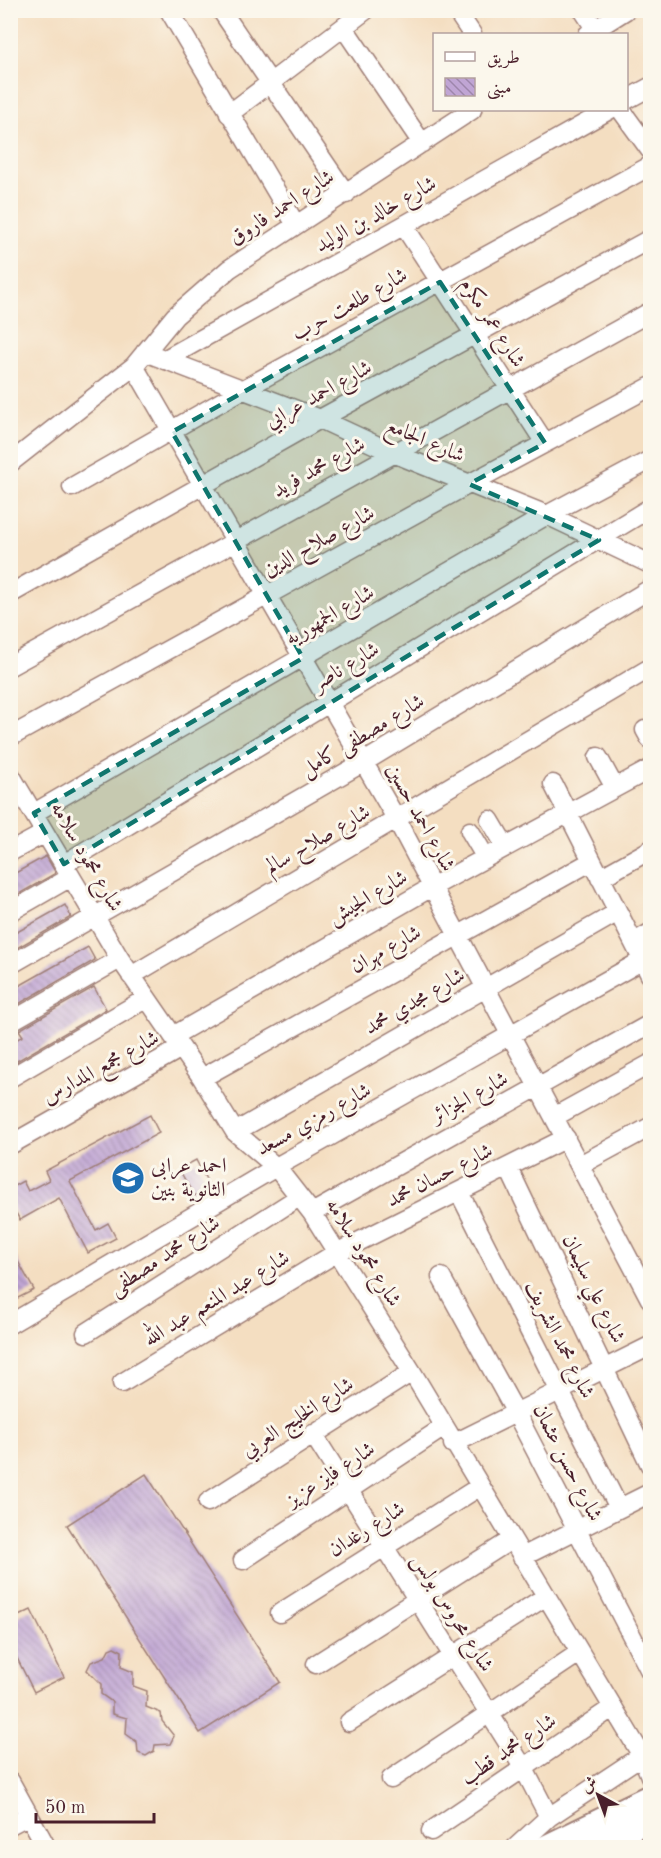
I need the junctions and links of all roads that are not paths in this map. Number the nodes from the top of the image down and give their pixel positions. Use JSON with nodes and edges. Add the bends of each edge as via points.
{"nodes":[{"id":1,"x":169,"y":10,"type":"edge"},
{"id":2,"x":221,"y":10,"type":"edge"},
{"id":3,"x":366,"y":10,"type":"edge"},
{"id":4,"x":456,"y":10,"type":"edge"},
{"id":5,"x":583,"y":10,"type":"edge"},
{"id":6,"x":626,"y":10,"type":"edge"},
{"id":7,"x":344,"y":28,"type":"junction"},
{"id":8,"x":592,"y":32,"type":"edge"},
{"id":9,"x":471,"y":33,"type":"edge"},
{"id":10,"x":270,"y":82,"type":"junction"},
{"id":11,"x":651,"y":87,"type":"edge"},
{"id":12,"x":628,"y":99,"type":"edge"},
{"id":13,"x":470,"y":111,"type":"edge"},
{"id":14,"x":607,"y":111,"type":"edge"},
{"id":15,"x":622,"y":111,"type":"edge"},
{"id":16,"x":229,"y":114,"type":"junction"},
{"id":17,"x":422,"y":143,"type":"junction"},
{"id":18,"x":651,"y":150,"type":"edge"},
{"id":19,"x":651,"y":166,"type":"edge"},
{"id":20,"x":346,"y":194,"type":"junction"},
{"id":21,"x":296,"y":225,"type":"junction"},
{"id":22,"x":404,"y":226,"type":"junction"},
{"id":23,"x":651,"y":239,"type":"edge"},
{"id":24,"x":440,"y":282,"type":"junction"},
{"id":25,"x":651,"y":312,"type":"edge"},
{"id":26,"x":475,"y":337,"type":"junction"},
{"id":27,"x":140,"y":359,"type":"junction"},
{"id":28,"x":164,"y":360,"type":"junction"},
{"id":29,"x":651,"y":387,"type":"edge"},
{"id":30,"x":508,"y":389,"type":"junction"},
{"id":31,"x":242,"y":390,"type":"junction"},
{"id":32,"x":320,"y":419,"type":"junction"},
{"id":33,"x":172,"y":432,"type":"junction"},
{"id":34,"x":545,"y":443,"type":"junction"},
{"id":35,"x":393,"y":453,"type":"junction"},
{"id":36,"x":651,"y":460,"type":"edge"},
{"id":37,"x":10,"y":463,"type":"edge"},
{"id":38,"x":469,"y":484,"type":"junction"},
{"id":39,"x":72,"y":487,"type":"dead end"},
{"id":40,"x":204,"y":487,"type":"junction"},
{"id":41,"x":651,"y":508,"type":"edge"},
{"id":42,"x":547,"y":515,"type":"junction"},
{"id":43,"x":599,"y":540,"type":"junction"},
{"id":44,"x":235,"y":541,"type":"junction"},
{"id":45,"x":651,"y":564,"type":"edge"},
{"id":46,"x":651,"y":589,"type":"edge"},
{"id":47,"x":10,"y":594,"type":"edge"},
{"id":48,"x":268,"y":597,"type":"junction"},
{"id":49,"x":303,"y":658,"type":"junction"},
{"id":50,"x":10,"y":666,"type":"edge"},
{"id":51,"x":651,"y":668,"type":"edge"},
{"id":52,"x":330,"y":703,"type":"junction"},
{"id":53,"x":10,"y":737,"type":"edge"},
{"id":54,"x":598,"y":757,"type":"dead end"},
{"id":55,"x":364,"y":762,"type":"junction"},
{"id":56,"x":651,"y":769,"type":"edge"},
{"id":57,"x":10,"y":774,"type":"edge"},
{"id":58,"x":552,"y":784,"type":"dead end"},
{"id":59,"x":615,"y":788,"type":"junction"},
{"id":60,"x":16,"y":794,"type":"edge"},
{"id":61,"x":34,"y":813,"type":"junction"},
{"id":62,"x":568,"y":814,"type":"junction"},
{"id":63,"x":397,"y":820,"type":"junction"},
{"id":64,"x":490,"y":820,"type":"dead end"},
{"id":65,"x":470,"y":831,"type":"dead end"},
{"id":66,"x":45,"y":832,"type":"junction"},
{"id":67,"x":506,"y":847,"type":"junction"},
{"id":68,"x":651,"y":850,"type":"edge"},
{"id":69,"x":10,"y":852,"type":"edge"},
{"id":70,"x":486,"y":858,"type":"junction"},
{"id":71,"x":592,"y":861,"type":"junction"},
{"id":72,"x":68,"y":871,"type":"junction"},
{"id":73,"x":600,"y":878,"type":"junction"},
{"id":74,"x":432,"y":887,"type":"junction"},
{"id":75,"x":10,"y":912,"type":"edge"},
{"id":76,"x":618,"y":912,"type":"junction"},
{"id":77,"x":94,"y":916,"type":"junction"},
{"id":78,"x":651,"y":933,"type":"edge"},
{"id":79,"x":459,"y":936,"type":"junction"},
{"id":80,"x":634,"y":942,"type":"junction"},
{"id":81,"x":120,"y":960,"type":"junction"},
{"id":82,"x":10,"y":965,"type":"edge"},
{"id":83,"x":647,"y":968,"type":"edge"},
{"id":84,"x":131,"y":976,"type":"junction"},
{"id":85,"x":486,"y":987,"type":"junction"},
{"id":86,"x":147,"y":998,"type":"junction"},
{"id":87,"x":11,"y":1019,"type":"edge"},
{"id":88,"x":651,"y":1023,"type":"edge"},
{"id":89,"x":512,"y":1036,"type":"junction"},
{"id":90,"x":177,"y":1042,"type":"junction"},
{"id":91,"x":651,"y":1064,"type":"edge"},
{"id":92,"x":10,"y":1077,"type":"edge"},
{"id":93,"x":202,"y":1078,"type":"junction"},
{"id":94,"x":538,"y":1086,"type":"junction"},
{"id":95,"x":554,"y":1117,"type":"junction"},
{"id":96,"x":649,"y":1130,"type":"edge"},
{"id":97,"x":235,"y":1132,"type":"junction"},
{"id":98,"x":566,"y":1138,"type":"junction"},
{"id":99,"x":10,"y":1145,"type":"edge"},
{"id":100,"x":580,"y":1165,"type":"junction"},
{"id":101,"x":276,"y":1167,"type":"junction"},
{"id":102,"x":508,"y":1167,"type":"junction"},
{"id":103,"x":459,"y":1192,"type":"junction"},
{"id":104,"x":299,"y":1197,"type":"junction"},
{"id":105,"x":312,"y":1213,"type":"junction"},
{"id":106,"x":336,"y":1253,"type":"junction"},
{"id":107,"x":441,"y":1277,"type":"dead end"},
{"id":108,"x":651,"y":1299,"type":"edge"},
{"id":109,"x":10,"y":1324,"type":"edge"},
{"id":110,"x":86,"y":1334,"type":"dead end"},
{"id":111,"x":651,"y":1346,"type":"edge"},
{"id":112,"x":606,"y":1368,"type":"junction"},
{"id":113,"x":412,"y":1372,"type":"junction"},
{"id":114,"x":122,"y":1383,"type":"dead end"},
{"id":115,"x":560,"y":1391,"type":"junction"},
{"id":116,"x":516,"y":1413,"type":"junction"},
{"id":117,"x":444,"y":1427,"type":"junction"},
{"id":118,"x":313,"y":1434,"type":"junction"},
{"id":119,"x":453,"y":1444,"type":"junction"},
{"id":120,"x":651,"y":1465,"type":"edge"},
{"id":121,"x":479,"y":1487,"type":"junction"},
{"id":122,"x":349,"y":1491,"type":"junction"},
{"id":123,"x":651,"y":1493,"type":"edge"},
{"id":124,"x":208,"y":1502,"type":"dead end"},
{"id":125,"x":619,"y":1508,"type":"junction"},
{"id":126,"x":577,"y":1530,"type":"junction"},
{"id":127,"x":511,"y":1540,"type":"junction"},
{"id":128,"x":383,"y":1545,"type":"junction"},
{"id":129,"x":522,"y":1557,"type":"junction"},
{"id":130,"x":243,"y":1560,"type":"dead end"},
{"id":131,"x":545,"y":1597,"type":"junction"},
{"id":132,"x":417,"y":1599,"type":"junction"},
{"id":133,"x":280,"y":1613,"type":"dead end"},
{"id":134,"x":579,"y":1653,"type":"junction"},
{"id":135,"x":452,"y":1655,"type":"junction"},
{"id":136,"x":316,"y":1664,"type":"dead end"},
{"id":137,"x":651,"y":1671,"type":"edge"},
{"id":138,"x":612,"y":1708,"type":"junction"},
{"id":139,"x":489,"y":1713,"type":"junction"},
{"id":140,"x":349,"y":1722,"type":"dead end"},
{"id":141,"x":646,"y":1752,"type":"edge"},
{"id":142,"x":523,"y":1767,"type":"junction"},
{"id":143,"x":651,"y":1776,"type":"edge"},
{"id":144,"x":391,"y":1779,"type":"dead end"},
{"id":145,"x":10,"y":1781,"type":"edge"},
{"id":146,"x":651,"y":1796,"type":"edge"},
{"id":147,"x":29,"y":1815,"type":"junction"},
{"id":148,"x":549,"y":1817,"type":"junction"},
{"id":149,"x":651,"y":1820,"type":"edge"},
{"id":150,"x":10,"y":1825,"type":"edge"},
{"id":151,"x":431,"y":1831,"type":"dead end"},
{"id":152,"x":47,"y":1848,"type":"edge"},
{"id":153,"x":515,"y":1848,"type":"edge"},
{"id":154,"x":543,"y":1848,"type":"edge"},
{"id":155,"x":592,"y":1848,"type":"edge"}],
"edges":[{"from":1,"to":16,"type":"street"},
{"from":2,"to":10,"type":"street"},
{"from":3,"to":7,"type":"street"},
{"from":4,"to":9,"type":"street"},
{"from":5,"to":8,"type":"street"},
{"from":6,"to":8,"type":"street"},
{"from":7,"to":10,"type":"street"},
{"from":7,"to":17,"type":"street"},
{"from":10,"to":16,"type":"street"},
{"from":10,"to":20,"type":"street"},
{"from":11,"to":12,"type":"street"},
{"from":13,"to":17,"type":"street","name":"شارع احمد فاروق"},
{"from":14,"to":22,"type":"street","name":"شارع خالد بن الوليد"},
{"from":15,"to":18,"type":"street"},
{"from":16,"to":21,"type":"street"},
{"from":17,"to":20,"type":"street","name":"شارع احمد فاروق"},
{"from":19,"to":24,"type":"street","name":"شارع طلعت حرب"},
{"from":20,"to":21,"type":"street","name":"شارع احمد فاروق"},
{"from":21,"to":27,"type":"street","name":"شارع احمد فاروق","via":[[210,284],[175,316]]},
{"from":22,"to":24,"type":"street","name":"شارع عمر مكرم"},
{"from":22,"to":28,"type":"street","name":"شارع خالد بن الوليد"},
{"from":23,"to":26,"type":"street","name":"شارع احمد عرابي"},
{"from":24,"to":26,"type":"street","name":"شارع عمر مكرم"},
{"from":24,"to":31,"type":"street","name":"شارع طلعت حرب"},
{"from":25,"to":30,"type":"street","name":"شارع محمد فريد"},
{"from":26,"to":30,"type":"street","name":"شارع عمر مكرم"},
{"from":26,"to":32,"type":"street","name":"شارع احمد عرابي"},
{"from":27,"to":28,"type":"street","name":"شارع الجامع"},
{"from":27,"to":33,"type":"street","name":"شارع احمد حسين"},
{"from":27,"to":37,"type":"street","name":"شارع احمد فاروق"},
{"from":28,"to":31,"type":"street","name":"شارع الجامع"},
{"from":29,"to":34,"type":"street","name":"شارع صلاح الدين"},
{"from":30,"to":34,"type":"street","name":"شارع عمر مكرم"},
{"from":30,"to":35,"type":"street","name":"شارع محمد فريد"},
{"from":31,"to":32,"type":"street","name":"شارع الجامع"},
{"from":31,"to":33,"type":"street","name":"شارع طلعت حرب"},
{"from":32,"to":35,"type":"street","name":"شارع الجامع"},
{"from":32,"to":40,"type":"street","name":"شارع احمد عرابي"},
{"from":33,"to":39,"type":"street","name":"شارع طلعت حرب"},
{"from":33,"to":40,"type":"street","name":"شارع احمد حسين"},
{"from":34,"to":38,"type":"street","name":"شارع صلاح الدين"},
{"from":35,"to":38,"type":"street","name":"شارع الجامع"},
{"from":35,"to":44,"type":"street","name":"شارع محمد فريد"},
{"from":36,"to":42,"type":"street","name":"شارع الجمهوريه"},
{"from":38,"to":42,"type":"street","name":"شارع الجامع"},
{"from":38,"to":48,"type":"street","name":"شارع صلاح الدين"},
{"from":40,"to":44,"type":"street","name":"شارع احمد حسين"},
{"from":40,"to":47,"type":"street","name":"شارع احمد عرابي"},
{"from":41,"to":43,"type":"street","name":"شارع ناصر"},
{"from":42,"to":43,"type":"street","name":"شارع الجامع"},
{"from":42,"to":49,"type":"street","name":"شارع الجمهوريه"},
{"from":43,"to":45,"type":"street","name":"شارع الجامع"},
{"from":43,"to":52,"type":"street","name":"شارع ناصر"},
{"from":44,"to":48,"type":"street","name":"شارع احمد حسين"},
{"from":44,"to":50,"type":"street","name":"شارع محمد فريد"},
{"from":46,"to":55,"type":"street","name":"شارع مصطفى كامل"},
{"from":48,"to":49,"type":"street","name":"شارع احمد حسين"},
{"from":48,"to":53,"type":"street","name":"شارع صلاح الدين"},
{"from":49,"to":52,"type":"street","name":"شارع احمد حسين"},
{"from":49,"to":61,"type":"street","name":"شارع الجمهوريه"},
{"from":51,"to":63,"type":"street","name":"شارع صلاح سالم"},
{"from":52,"to":55,"type":"street","name":"شارع احمد حسين"},
{"from":52,"to":72,"type":"street","name":"شارع ناصر"},
{"from":54,"to":59,"type":"street"},
{"from":55,"to":63,"type":"street","name":"شارع احمد حسين"},
{"from":55,"to":77,"type":"street","name":"شارع مصطفى كامل"},
{"from":56,"to":59,"type":"street","name":"شارع الجيش"},
{"from":57,"to":60,"type":"street","name":"شارع محمود سلامه"},
{"from":58,"to":62,"type":"street"},
{"from":59,"to":62,"type":"street","name":"شارع الجيش"},
{"from":60,"to":61,"type":"street","name":"شارع محمود سلامه"},
{"from":61,"to":66,"type":"street","name":"شارع محمود سلامه"},
{"from":62,"to":67,"type":"street","name":"شارع الجيش"},
{"from":62,"to":71,"type":"street"},
{"from":63,"to":74,"type":"street","name":"شارع احمد حسين"},
{"from":63,"to":84,"type":"street","name":"شارع صلاح سالم"},
{"from":64,"to":67,"type":"street"},
{"from":65,"to":70,"type":"street"},
{"from":66,"to":69,"type":"street"},
{"from":66,"to":72,"type":"street","name":"شارع محمود سلامه"},
{"from":67,"to":70,"type":"street","name":"شارع الجيش"},
{"from":68,"to":73,"type":"street"},
{"from":70,"to":74,"type":"street","name":"شارع الجيش"},
{"from":71,"to":73,"type":"street"},
{"from":71,"to":79,"type":"street","name":"شارع مهران"},
{"from":72,"to":75,"type":"street","name":"شارع ناصر"},
{"from":72,"to":77,"type":"street","name":"شارع محمود سلامه"},
{"from":73,"to":76,"type":"street"},
{"from":74,"to":79,"type":"street","name":"شارع احمد حسين"},
{"from":74,"to":90,"type":"street","name":"شارع الجيش"},
{"from":76,"to":80,"type":"street"},
{"from":76,"to":85,"type":"street","name":"شارع مجدي محمد"},
{"from":77,"to":81,"type":"street","name":"شارع محمود سلامه"},
{"from":77,"to":82,"type":"street","name":"شارع مصطفى كامل"},
{"from":78,"to":80,"type":"street"},
{"from":79,"to":85,"type":"street","name":"شارع احمد حسين"},
{"from":79,"to":93,"type":"street","name":"شارع مهران"},
{"from":80,"to":83,"type":"street"},
{"from":81,"to":84,"type":"street","name":"شارع محمود سلامه"},
{"from":81,"to":87,"type":"street"},
{"from":83,"to":89,"type":"street","name":"شارع رمزي مسعد"},
{"from":84,"to":86,"type":"street","name":"شارع محمود سلامه"},
{"from":85,"to":89,"type":"street","name":"شارع احمد حسين"},
{"from":85,"to":97,"type":"street","name":"شارع مجدي محمد"},
{"from":86,"to":90,"type":"street","name":"شارع محمود سلامه"},
{"from":86,"to":92,"type":"street"},
{"from":88,"to":94,"type":"street","name":"شارع الجزائر"},
{"from":89,"to":94,"type":"street","name":"شارع احمد حسين"},
{"from":89,"to":101,"type":"street","name":"شارع رمزي مسعد"},
{"from":90,"to":93,"type":"street","name":"شارع محمود سلامه"},
{"from":90,"to":99,"type":"street","name":"شارع مجمع المدارس"},
{"from":91,"to":95,"type":"street"},
{"from":93,"to":97,"type":"street","name":"شارع محمود سلامه"},
{"from":94,"to":95,"type":"street","name":"شارع احمد حسين"},
{"from":94,"to":105,"type":"street","name":"شارع الجزائر"},
{"from":95,"to":98,"type":"street","name":"شارع احمد حسين"},
{"from":96,"to":100,"type":"street"},
{"from":97,"to":101,"type":"street","name":"شارع محمود سلامه"},
{"from":98,"to":100,"type":"street","name":"شارع احمد حسين"},
{"from":98,"to":102,"type":"street","name":"شارع حسان محمد"},
{"from":100,"to":108,"type":"street","name":"شارع احمد حسين"},
{"from":101,"to":104,"type":"street","name":"شارع محمود سلامه"},
{"from":101,"to":109,"type":"street","name":"شارع رمزي مسعد"},
{"from":102,"to":103,"type":"street","name":"شارع حسان محمد"},
{"from":102,"to":112,"type":"street","name":"شارع علي سليمان"},
{"from":103,"to":106,"type":"street","name":"شارع حسان محمد"},
{"from":103,"to":115,"type":"street","name":"شارع محمد الشريف"},
{"from":104,"to":105,"type":"street","name":"شارع محمود سلامه"},
{"from":104,"to":110,"type":"street","name":"شارع محمد مصطفى"},
{"from":105,"to":106,"type":"street","name":"شارع محمود سلامه"},
{"from":106,"to":113,"type":"street","name":"شارع محمود سلامه"},
{"from":106,"to":114,"type":"street","name":"شارع عبد المنعم عبد الله"},
{"from":107,"to":116,"type":"street","name":"شارع حسن عثمان"},
{"from":111,"to":112,"type":"street"},
{"from":112,"to":115,"type":"street"},
{"from":112,"to":120,"type":"street","name":"شارع علي سليمان"},
{"from":113,"to":117,"type":"street","name":"شارع محمود سلامه"},
{"from":113,"to":118,"type":"street","name":"شارع الخليج العربي"},
{"from":115,"to":116,"type":"street"},
{"from":115,"to":125,"type":"street","name":"شارع محمد الشريف"},
{"from":116,"to":119,"type":"street"},
{"from":116,"to":126,"type":"street","name":"شارع حسن عثمان"},
{"from":117,"to":119,"type":"street","name":"شارع محمود سلامه"},
{"from":117,"to":122,"type":"street","name":"شارع فايز عزيز"},
{"from":118,"to":122,"type":"street","name":"شارع محروس بولس"},
{"from":118,"to":124,"type":"street","name":"شارع الخليج العربي"},
{"from":119,"to":121,"type":"street","name":"شارع محمود سلامه"},
{"from":121,"to":127,"type":"street","name":"شارع محمود سلامه"},
{"from":121,"to":128,"type":"street","name":"شارع رغدان"},
{"from":122,"to":128,"type":"street","name":"شارع محروس بولس"},
{"from":122,"to":130,"type":"street","name":"شارع فايز عزيز"},
{"from":123,"to":125,"type":"street"},
{"from":125,"to":126,"type":"street"},
{"from":126,"to":129,"type":"street"},
{"from":126,"to":137,"type":"street","name":"شارع حسن عثمان"},
{"from":127,"to":129,"type":"street","name":"شارع محمود سلامه"},
{"from":127,"to":132,"type":"street"},
{"from":128,"to":132,"type":"street","name":"شارع محروس بولس"},
{"from":128,"to":133,"type":"street","name":"شارع رغدان"},
{"from":129,"to":131,"type":"street","name":"شارع محمود سلامه"},
{"from":131,"to":134,"type":"street","name":"شارع محمود سلامه"},
{"from":131,"to":135,"type":"street"},
{"from":132,"to":135,"type":"street","name":"شارع محروس بولس"},
{"from":132,"to":136,"type":"street"},
{"from":134,"to":138,"type":"street","name":"شارع محمود سلامه"},
{"from":134,"to":139,"type":"street"},
{"from":135,"to":139,"type":"street","name":"شارع محروس بولس"},
{"from":135,"to":140,"type":"street"},
{"from":138,"to":141,"type":"street","name":"شارع محمود سلامه"},
{"from":138,"to":142,"type":"street","name":"شارع محمد قطب"},
{"from":139,"to":142,"type":"street","name":"شارع محروس بولس"},
{"from":139,"to":144,"type":"street"},
{"from":141,"to":143,"type":"street","name":"شارع محمود سلامه"},
{"from":141,"to":148,"type":"street"},
{"from":142,"to":148,"type":"street","name":"شارع محروس بولس"},
{"from":142,"to":151,"type":"street","name":"شارع محمد قطب"},
{"from":145,"to":147,"type":"street"},
{"from":146,"to":154,"type":"main road"},
{"from":147,"to":150,"type":"street"},
{"from":147,"to":152,"type":"street"},
{"from":148,"to":153,"type":"street"},
{"from":149,"to":155,"type":"main road"}]}
